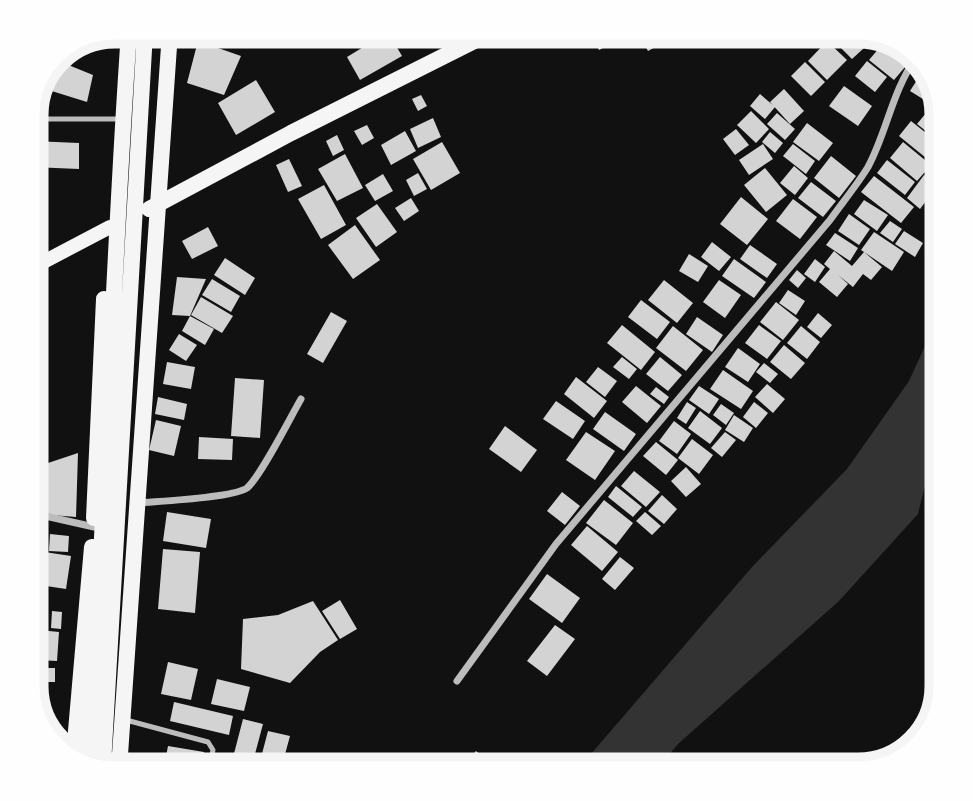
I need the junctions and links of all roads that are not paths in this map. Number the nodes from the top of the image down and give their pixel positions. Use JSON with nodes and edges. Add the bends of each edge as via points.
{"nodes":[{"id":1,"x":122,"y":44,"type":"edge"},
{"id":2,"x":128,"y":44,"type":"edge"},
{"id":3,"x":144,"y":44,"type":"edge"},
{"id":4,"x":169,"y":44,"type":"edge"},
{"id":5,"x":468,"y":44,"type":"edge"},
{"id":6,"x":910,"y":66,"type":"edge"},
{"id":7,"x":44,"y":119,"type":"edge"},
{"id":8,"x":116,"y":119,"type":"junction"},
{"id":9,"x":156,"y":205,"type":"junction"},
{"id":10,"x":110,"y":227,"type":"junction"},
{"id":11,"x":44,"y":262,"type":"edge"},
{"id":12,"x":301,"y":399,"type":"dead end"},
{"id":13,"x":111,"y":499,"type":"junction"},
{"id":14,"x":138,"y":503,"type":"junction"},
{"id":15,"x":44,"y":516,"type":"edge"},
{"id":16,"x":94,"y":527,"type":"junction"},
{"id":17,"x":457,"y":681,"type":"dead end"},
{"id":18,"x":123,"y":719,"type":"junction"},
{"id":19,"x":75,"y":745,"type":"edge"},
{"id":20,"x":90,"y":753,"type":"edge"},
{"id":21,"x":103,"y":756,"type":"edge"},
{"id":22,"x":120,"y":757,"type":"edge"},
{"id":23,"x":212,"y":757,"type":"edge"}],
"edges":[{"from":1,"to":8,"type":"main road"},
{"from":2,"to":13,"type":"main road","via":[[116,255]]},
{"from":3,"to":13,"type":"main road"},
{"from":4,"to":9,"type":"main road"},
{"from":5,"to":9,"type":"main road"},
{"from":6,"to":17,"type":"street","via":[[868,167],[830,220],[556,544]]},
{"from":7,"to":8,"type":"lane"},
{"from":8,"to":10,"type":"main road"},
{"from":9,"to":10,"type":"main road"},
{"from":9,"to":14,"type":"main road"},
{"from":10,"to":11,"type":"main road"},
{"from":10,"to":16,"type":"main road"},
{"from":12,"to":14,"type":"street","via":[[245,489]]},
{"from":13,"to":20,"type":"main road"},
{"from":13,"to":21,"type":"main road"},
{"from":14,"to":18,"type":"main road"},
{"from":15,"to":16,"type":"street"},
{"from":16,"to":19,"type":"main road"},
{"from":18,"to":22,"type":"main road"},
{"from":18,"to":23,"type":"lane","via":[[208,742]]}]}
